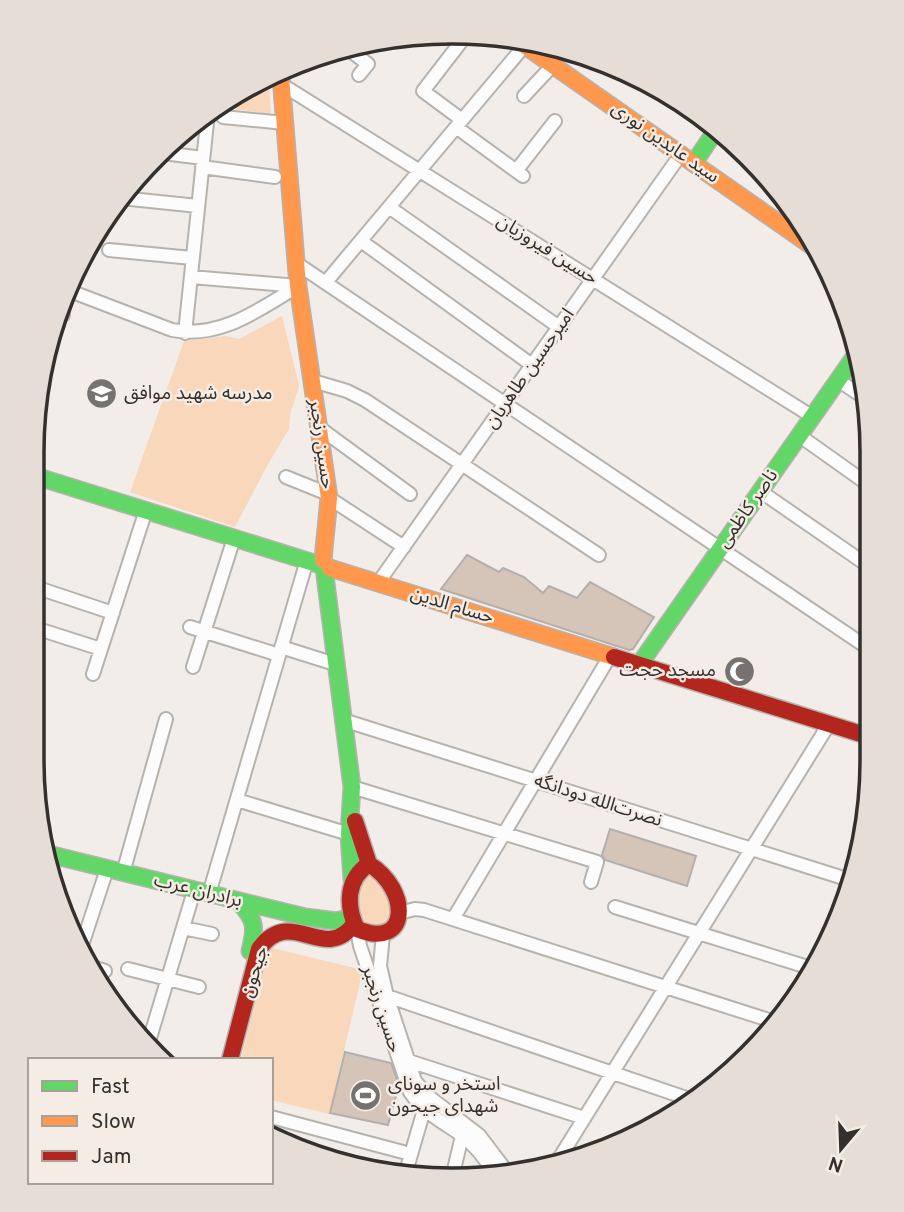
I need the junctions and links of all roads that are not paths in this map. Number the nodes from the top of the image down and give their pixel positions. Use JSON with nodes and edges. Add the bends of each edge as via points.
{"nodes":[{"id":1,"x":459,"y":44,"type":"edge"},
{"id":2,"x":514,"y":49,"type":"edge"},
{"id":3,"x":537,"y":53,"type":"edge"},
{"id":4,"x":357,"y":56,"type":"edge"},
{"id":5,"x":554,"y":65,"type":"junction"},
{"id":6,"x":359,"y":75,"type":"dead end"},
{"id":7,"x":282,"y":81,"type":"edge"},
{"id":8,"x":281,"y":82,"type":"edge"},
{"id":9,"x":524,"y":96,"type":"dead end"},
{"id":10,"x":223,"y":117,"type":"dead end"},
{"id":11,"x":555,"y":121,"type":"dead end"},
{"id":12,"x":285,"y":123,"type":"junction"},
{"id":13,"x":459,"y":123,"type":"junction"},
{"id":14,"x":207,"y":125,"type":"edge"},
{"id":15,"x":711,"y":136,"type":"edge"},
{"id":16,"x":172,"y":155,"type":"edge"},
{"id":17,"x":687,"y":159,"type":"junction"},
{"id":18,"x":203,"y":163,"type":"junction"},
{"id":19,"x":419,"y":170,"type":"junction"},
{"id":20,"x":275,"y":177,"type":"dead end"},
{"id":21,"x":131,"y":199,"type":"edge"},
{"id":22,"x":198,"y":206,"type":"junction"},
{"id":23,"x":389,"y":207,"type":"junction"},
{"id":24,"x":799,"y":237,"type":"edge"},
{"id":25,"x":361,"y":241,"type":"junction"},
{"id":26,"x":109,"y":250,"type":"dead end"},
{"id":27,"x":192,"y":258,"type":"junction"},
{"id":28,"x":296,"y":263,"type":"junction"},
{"id":29,"x":191,"y":277,"type":"junction"},
{"id":30,"x":593,"y":279,"type":"junction"},
{"id":31,"x":326,"y":282,"type":"junction"},
{"id":32,"x":298,"y":286,"type":"junction"},
{"id":33,"x":76,"y":294,"type":"edge"},
{"id":34,"x":559,"y":327,"type":"junction"},
{"id":35,"x":185,"y":332,"type":"junction"},
{"id":36,"x":850,"y":363,"type":"edge"},
{"id":37,"x":532,"y":365,"type":"junction"},
{"id":38,"x":838,"y":380,"type":"junction"},
{"id":39,"x":313,"y":381,"type":"junction"},
{"id":40,"x":856,"y":392,"type":"edge"},
{"id":41,"x":506,"y":403,"type":"junction"},
{"id":42,"x":813,"y":417,"type":"junction"},
{"id":43,"x":321,"y":429,"type":"junction"},
{"id":44,"x":800,"y":436,"type":"junction"},
{"id":45,"x":462,"y":464,"type":"junction"},
{"id":46,"x":286,"y":477,"type":"dead end"},
{"id":47,"x":44,"y":479,"type":"edge"},
{"id":48,"x":860,"y":479,"type":"edge"},
{"id":49,"x":760,"y":491,"type":"junction"},
{"id":50,"x":410,"y":495,"type":"dead end"},
{"id":51,"x":329,"y":496,"type":"junction"},
{"id":52,"x":146,"y":510,"type":"junction"},
{"id":53,"x":234,"y":538,"type":"junction"},
{"id":54,"x":404,"y":547,"type":"junction"},
{"id":55,"x":721,"y":548,"type":"junction"},
{"id":56,"x":599,"y":555,"type":"dead end"},
{"id":57,"x":860,"y":560,"type":"edge"},
{"id":58,"x":315,"y":563,"type":"junction"},
{"id":59,"x":378,"y":583,"type":"junction"},
{"id":60,"x":44,"y":590,"type":"edge"},
{"id":61,"x":113,"y":612,"type":"junction"},
{"id":62,"x":190,"y":627,"type":"dead end"},
{"id":63,"x":44,"y":630,"type":"edge"},
{"id":64,"x":205,"y":631,"type":"junction"},
{"id":65,"x":860,"y":643,"type":"edge"},
{"id":66,"x":101,"y":649,"type":"junction"},
{"id":67,"x":280,"y":651,"type":"junction"},
{"id":68,"x":610,"y":656,"type":"junction"},
{"id":69,"x":335,"y":664,"type":"junction"},
{"id":70,"x":639,"y":665,"type":"junction"},
{"id":71,"x":193,"y":667,"type":"dead end"},
{"id":72,"x":93,"y":674,"type":"dead end"},
{"id":73,"x":166,"y":719,"type":"dead end"},
{"id":74,"x":343,"y":720,"type":"junction"},
{"id":75,"x":829,"y":724,"type":"junction"},
{"id":76,"x":860,"y":734,"type":"edge"},
{"id":77,"x":535,"y":781,"type":"junction"},
{"id":78,"x":352,"y":787,"type":"junction"},
{"id":79,"x":237,"y":800,"type":"junction"},
{"id":80,"x":352,"y":810,"type":"junction"},
{"id":81,"x":349,"y":834,"type":"junction"},
{"id":82,"x":503,"y":834,"type":"junction"},
{"id":83,"x":751,"y":849,"type":"junction"},
{"id":84,"x":56,"y":856,"type":"edge"},
{"id":85,"x":369,"y":864,"type":"junction"},
{"id":86,"x":115,"y":871,"type":"junction"},
{"id":87,"x":843,"y":878,"type":"edge"},
{"id":88,"x":352,"y":880,"type":"junction"},
{"id":89,"x":591,"y":882,"type":"dead end"},
{"id":90,"x":202,"y":892,"type":"junction"},
{"id":91,"x":239,"y":902,"type":"junction"},
{"id":92,"x":615,"y":907,"type":"dead end"},
{"id":93,"x":400,"y":913,"type":"junction"},
{"id":94,"x":453,"y":919,"type":"junction"},
{"id":95,"x":355,"y":923,"type":"junction"},
{"id":96,"x":183,"y":928,"type":"junction"},
{"id":97,"x":212,"y":933,"type":"dead end"},
{"id":98,"x":383,"y":934,"type":"junction"},
{"id":99,"x":699,"y":934,"type":"junction"},
{"id":100,"x":85,"y":939,"type":"edge"},
{"id":101,"x":805,"y":966,"type":"edge"},
{"id":102,"x":128,"y":969,"type":"dead end"},
{"id":103,"x":102,"y":970,"type":"edge"},
{"id":104,"x":105,"y":971,"type":"dead end"},
{"id":105,"x":168,"y":979,"type":"junction"},
{"id":106,"x":199,"y":987,"type":"dead end"},
{"id":107,"x":666,"y":987,"type":"junction"},
{"id":108,"x":387,"y":996,"type":"junction"},
{"id":109,"x":767,"y":1019,"type":"edge"},
{"id":110,"x":151,"y":1036,"type":"edge"},
{"id":111,"x":223,"y":1058,"type":"edge"},
{"id":112,"x":231,"y":1058,"type":"edge"},
{"id":113,"x":409,"y":1062,"type":"junction"},
{"id":114,"x":612,"y":1073,"type":"junction"},
{"id":115,"x":682,"y":1097,"type":"edge"},
{"id":116,"x":424,"y":1110,"type":"junction"},
{"id":117,"x":273,"y":1118,"type":"edge"},
{"id":118,"x":584,"y":1118,"type":"junction"},
{"id":119,"x":462,"y":1136,"type":"junction"},
{"id":120,"x":403,"y":1152,"type":"dead end"},
{"id":121,"x":563,"y":1153,"type":"edge"},
{"id":122,"x":502,"y":1165,"type":"edge"},
{"id":123,"x":408,"y":1166,"type":"edge"},
{"id":124,"x":489,"y":1166,"type":"edge"},
{"id":125,"x":454,"y":1168,"type":"edge"}],
"edges":[{"from":1,"to":13,"type":"street","via":[[423,91]]},
{"from":2,"to":13,"type":"street"},
{"from":3,"to":5,"type":"main road","name":"سید عابدین نوری"},
{"from":4,"to":6,"type":"street","via":[[368,64]]},
{"from":5,"to":9,"type":"street"},
{"from":5,"to":17,"type":"main road","name":"سید عابدین نوری"},
{"from":7,"to":19,"type":"street","name":"حسین فیروزیان"},
{"from":8,"to":12,"type":"main road","name":"حسین رنجبر"},
{"from":10,"to":12,"type":"street"},
{"from":11,"to":13,"type":"street","via":[[519,173]]},
{"from":12,"to":28,"type":"main road","name":"حسین رنجبر"},
{"from":13,"to":19,"type":"street"},
{"from":14,"to":18,"type":"street"},
{"from":15,"to":17,"type":"main road"},
{"from":16,"to":18,"type":"street"},
{"from":17,"to":24,"type":"main road","name":"سید عابدین نوری"},
{"from":17,"to":30,"type":"street","name":"امیرحسین طاهریان"},
{"from":18,"to":20,"type":"street"},
{"from":18,"to":22,"type":"street"},
{"from":19,"to":23,"type":"street"},
{"from":19,"to":30,"type":"street","name":"حسین فیروزیان"},
{"from":21,"to":22,"type":"street"},
{"from":22,"to":27,"type":"street"},
{"from":23,"to":25,"type":"street"},
{"from":23,"to":34,"type":"street"},
{"from":25,"to":31,"type":"street"},
{"from":25,"to":37,"type":"street"},
{"from":26,"to":27,"type":"street"},
{"from":27,"to":29,"type":"street"},
{"from":28,"to":31,"type":"street"},
{"from":28,"to":32,"type":"main road","name":"حسین رنجبر"},
{"from":29,"to":32,"type":"street"},
{"from":29,"to":35,"type":"street"},
{"from":30,"to":34,"type":"street","name":"امیرحسین طاهریان"},
{"from":30,"to":42,"type":"street","name":"حسین فیروزیان"},
{"from":31,"to":41,"type":"street"},
{"from":32,"to":35,"type":"street","via":[[240,321]]},
{"from":32,"to":39,"type":"main road","name":"حسین رنجبر"},
{"from":33,"to":35,"type":"street"},
{"from":34,"to":37,"type":"street","name":"امیرحسین طاهریان"},
{"from":36,"to":38,"type":"main road","name":"ناصر کاظمی"},
{"from":37,"to":41,"type":"street","name":"امیرحسین طاهریان"},
{"from":38,"to":40,"type":"street"},
{"from":38,"to":42,"type":"main road","name":"ناصر کاظمی"},
{"from":39,"to":43,"type":"main road","name":"حسین رنجبر"},
{"from":39,"to":45,"type":"street","via":[[348,391]]},
{"from":41,"to":45,"type":"street","name":"امیرحسین طاهریان"},
{"from":41,"to":55,"type":"street"},
{"from":42,"to":44,"type":"main road","name":"ناصر کاظمی"},
{"from":43,"to":50,"type":"street"},
{"from":43,"to":51,"type":"main road","name":"حسین رنجبر"},
{"from":44,"to":48,"type":"street"},
{"from":44,"to":49,"type":"main road","name":"ناصر کاظمی"},
{"from":45,"to":54,"type":"street","name":"امیرحسین طاهریان"},
{"from":45,"to":56,"type":"street"},
{"from":46,"to":51,"type":"street"},
{"from":47,"to":52,"type":"main road","name":"حسام الدین"},
{"from":49,"to":55,"type":"main road","name":"ناصر کاظمی"},
{"from":49,"to":57,"type":"street"},
{"from":51,"to":54,"type":"street"},
{"from":51,"to":58,"type":"main road","name":"حسین رنجبر"},
{"from":52,"to":53,"type":"main road","name":"حسام الدین"},
{"from":52,"to":61,"type":"street"},
{"from":53,"to":58,"type":"main road","name":"حسام الدین"},
{"from":53,"to":64,"type":"street"},
{"from":54,"to":59,"type":"street","name":"امیرحسین طاهریان"},
{"from":55,"to":65,"type":"street"},
{"from":55,"to":70,"type":"main road","name":"ناصر کاظمی"},
{"from":58,"to":59,"type":"main road","name":"حسام الدین"},
{"from":58,"to":67,"type":"street"},
{"from":58,"to":69,"type":"main road","name":"حسین رنجبر"},
{"from":59,"to":68,"type":"main road","name":"حسام الدین"},
{"from":60,"to":61,"type":"street"},
{"from":61,"to":66,"type":"street"},
{"from":62,"to":64,"type":"street"},
{"from":63,"to":66,"type":"street"},
{"from":64,"to":67,"type":"street"},
{"from":64,"to":71,"type":"street"},
{"from":66,"to":72,"type":"street"},
{"from":67,"to":69,"type":"street"},
{"from":67,"to":79,"type":"street"},
{"from":68,"to":70,"type":"main road","name":"حسام الدین"},
{"from":68,"to":77,"type":"street"},
{"from":69,"to":74,"type":"main road","name":"حسین رنجبر"},
{"from":70,"to":75,"type":"main road","name":"حسام الدین"},
{"from":73,"to":86,"type":"street"},
{"from":74,"to":77,"type":"street","name":"نصرت‌الله دودانگه"},
{"from":74,"to":78,"type":"main road","name":"حسین رنجبر"},
{"from":75,"to":76,"type":"main road","name":"حسام الدین"},
{"from":75,"to":83,"type":"street"},
{"from":77,"to":82,"type":"street"},
{"from":77,"to":83,"type":"street","name":"نصرت‌الله دودانگه"},
{"from":78,"to":80,"type":"main road","name":"حسین رنجبر"},
{"from":78,"to":82,"type":"street"},
{"from":79,"to":81,"type":"street"},
{"from":79,"to":90,"type":"street"},
{"from":80,"to":81,"type":"main road","name":"حسین رنجبر"},
{"from":80,"to":85,"type":"main road","name":"حسین رنجبر"},
{"from":81,"to":88,"type":"main road","name":"حسین رنجبر"},
{"from":82,"to":89,"type":"street","via":[[597,862]]},
{"from":82,"to":94,"type":"street"},
{"from":83,"to":87,"type":"street","name":"نصرت‌الله دودانگه"},
{"from":83,"to":99,"type":"street"},
{"from":84,"to":86,"type":"main road","name":"برادران عرب"},
{"from":85,"to":88,"type":"main road"},
{"from":85,"to":93,"type":"main road","via":[[391,882]]},
{"from":86,"to":90,"type":"main road","name":"برادران عرب"},
{"from":86,"to":100,"type":"street"},
{"from":88,"to":95,"type":"main road"},
{"from":90,"to":91,"type":"main road","name":"برادران عرب"},
{"from":90,"to":96,"type":"street"},
{"from":91,"to":95,"type":"main road","name":"برادران عرب"},
{"from":91,"to":111,"type":"main road","name":"جیحون","via":[[254,917],[256,931]]},
{"from":92,"to":99,"type":"street"},
{"from":93,"to":94,"type":"street","via":[[415,909]]},
{"from":93,"to":98,"type":"main road"},
{"from":94,"to":107,"type":"street"},
{"from":95,"to":98,"type":"main road","via":[[369,934]]},
{"from":95,"to":112,"type":"main road","name":"جیحون","via":[[346,934],[334,938],[284,931],[267,936],[258,949]]},
{"from":95,"to":116,"type":"street","name":"حسین رنجبر","via":[[404,1077]]},
{"from":96,"to":97,"type":"street"},
{"from":96,"to":105,"type":"street"},
{"from":98,"to":108,"type":"street","name":"حسین رنجبر","via":[[380,965]]},
{"from":99,"to":101,"type":"street"},
{"from":99,"to":107,"type":"street"},
{"from":102,"to":105,"type":"street"},
{"from":103,"to":104,"type":"street"},
{"from":105,"to":106,"type":"street"},
{"from":105,"to":110,"type":"street"},
{"from":107,"to":109,"type":"street"},
{"from":107,"to":114,"type":"street"},
{"from":108,"to":113,"type":"street","name":"حسین رنجبر"},
{"from":108,"to":114,"type":"street"},
{"from":113,"to":118,"type":"street"},
{"from":113,"to":122,"type":"street","name":"حسین رنجبر","via":[[420,1088],[479,1135]]},
{"from":114,"to":115,"type":"street"},
{"from":114,"to":118,"type":"street"},
{"from":116,"to":119,"type":"street","name":"حسین رنجبر"},
{"from":116,"to":123,"type":"street"},
{"from":117,"to":120,"type":"street"},
{"from":118,"to":121,"type":"street"},
{"from":119,"to":124,"type":"street","name":"حسین رنجبر"},
{"from":119,"to":125,"type":"street"}]}
